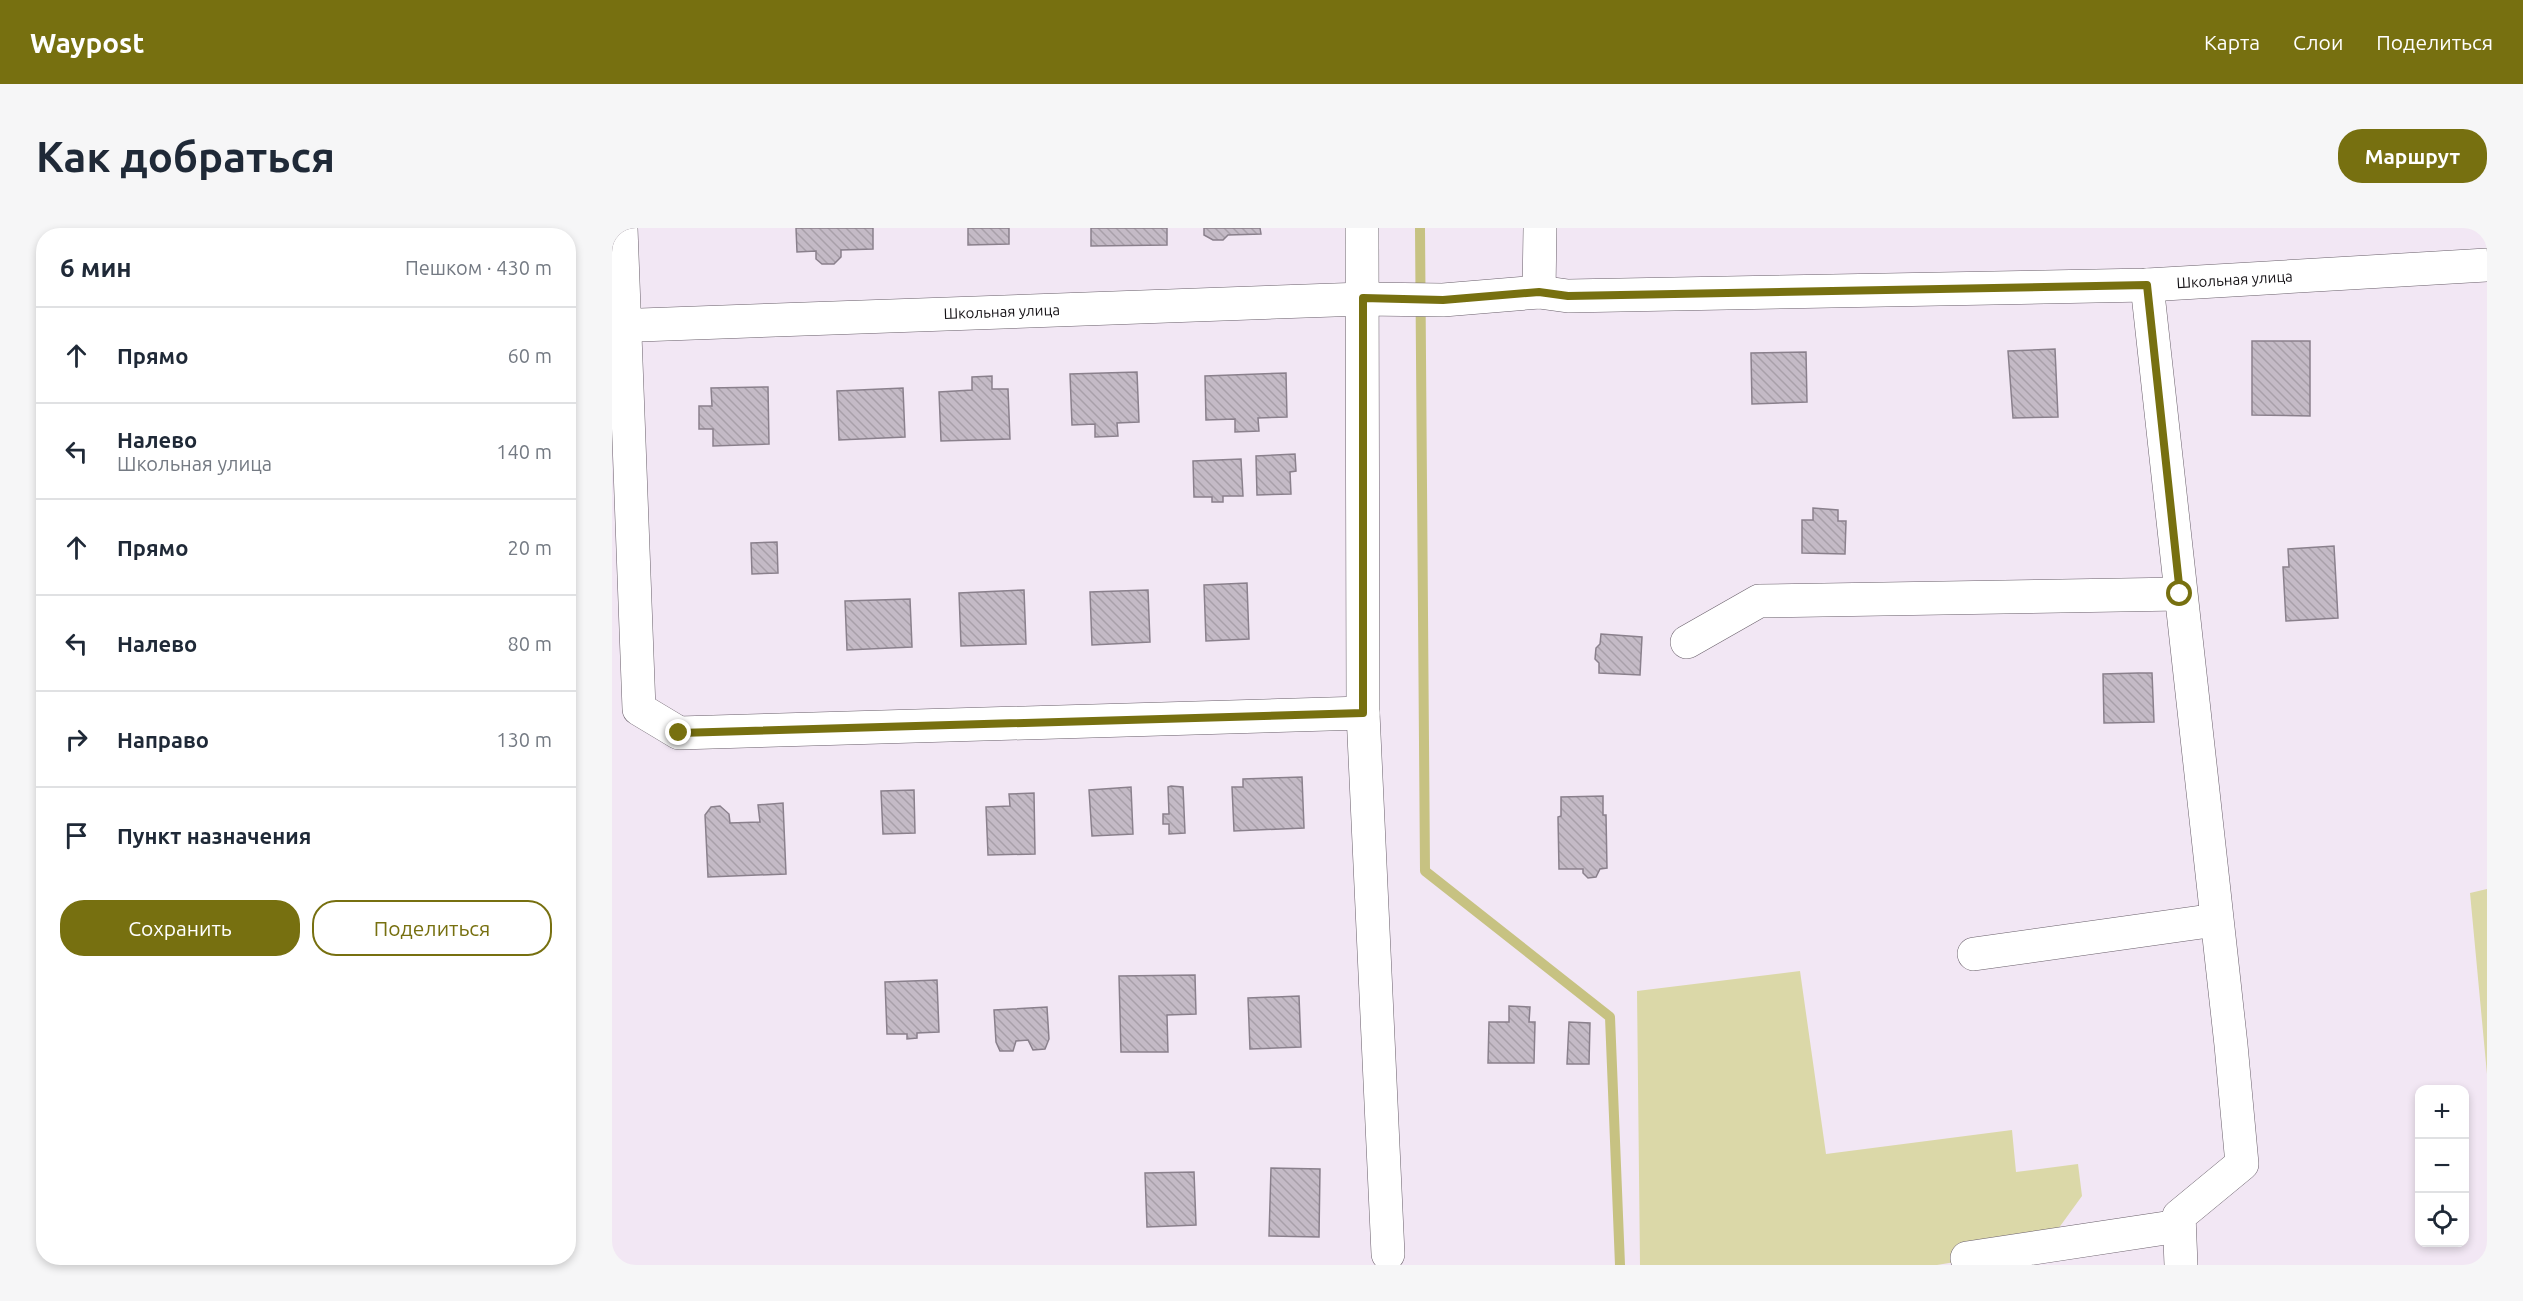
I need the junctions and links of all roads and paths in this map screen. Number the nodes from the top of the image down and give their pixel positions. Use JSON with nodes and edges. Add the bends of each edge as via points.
{"nodes":[{"id":1,"x":621,"y":228,"type":"edge"},
{"id":2,"x":1362,"y":228,"type":"edge"},
{"id":3,"x":1540,"y":228,"type":"edge"},
{"id":4,"x":2487,"y":266,"type":"edge"},
{"id":5,"x":2147,"y":285,"type":"junction"},
{"id":6,"x":1539,"y":292,"type":"junction"},
{"id":7,"x":1377,"y":298,"type":"junction"},
{"id":8,"x":618,"y":326,"type":"edge"},
{"id":9,"x":2180,"y":594,"type":"junction"},
{"id":10,"x":1687,"y":642,"type":"dead end"},
{"id":11,"x":1363,"y":713,"type":"junction"},
{"id":12,"x":2216,"y":921,"type":"junction"},
{"id":13,"x":1974,"y":954,"type":"dead end"},
{"id":14,"x":2180,"y":1226,"type":"junction"},
{"id":15,"x":1388,"y":1254,"type":"dead end"},
{"id":16,"x":1967,"y":1258,"type":"dead end"},
{"id":17,"x":2181,"y":1265,"type":"edge"}],
"edges":[{"from":1,"to":8,"type":"street"},
{"from":2,"to":7,"type":"street"},
{"from":3,"to":6,"type":"street"},
{"from":4,"to":5,"type":"street","name":"Школьная улица"},
{"from":5,"to":6,"type":"street","name":"Школьная улица","via":[[1568,296]]},
{"from":5,"to":9,"type":"street"},
{"from":6,"to":7,"type":"street","name":"Школьная улица","via":[[1443,300]]},
{"from":7,"to":8,"type":"street","name":"Школьная улица"},
{"from":7,"to":11,"type":"street"},
{"from":8,"to":11,"type":"street","via":[[639,709],[679,733]]},
{"from":9,"to":10,"type":"street","via":[[1759,601]]},
{"from":9,"to":12,"type":"street"},
{"from":11,"to":15,"type":"street"},
{"from":12,"to":13,"type":"street"},
{"from":12,"to":14,"type":"street","via":[[2242,1164],[2179,1216]]},
{"from":14,"to":16,"type":"street"},
{"from":14,"to":17,"type":"street"}]}
